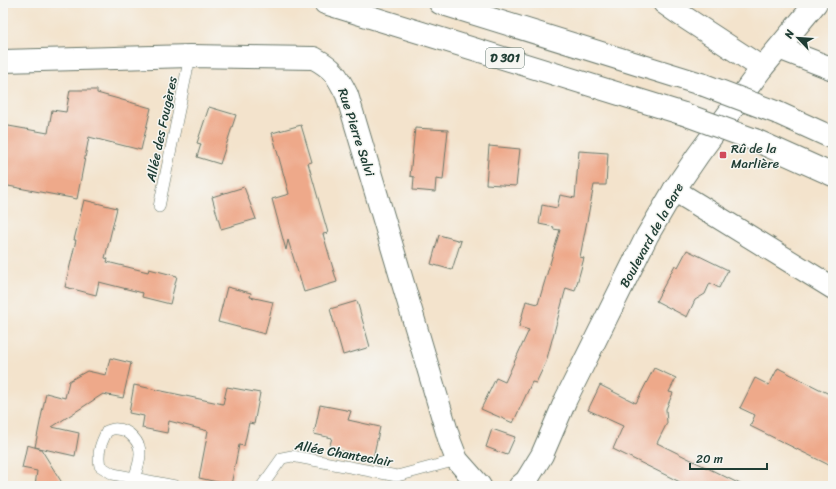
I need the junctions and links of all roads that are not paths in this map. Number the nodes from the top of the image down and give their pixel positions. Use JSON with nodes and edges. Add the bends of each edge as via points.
{"nodes":[{"id":1,"x":325,"y":3,"type":"edge"},
{"id":2,"x":440,"y":3,"type":"edge"},
{"id":3,"x":664,"y":3,"type":"edge"},
{"id":4,"x":816,"y":3,"type":"edge"},
{"id":5,"x":779,"y":48,"type":"junction"},
{"id":6,"x":190,"y":56,"type":"junction"},
{"id":7,"x":3,"y":61,"type":"edge"},
{"id":8,"x":762,"y":68,"type":"junction"},
{"id":9,"x":833,"y":69,"type":"edge"},
{"id":10,"x":833,"y":138,"type":"edge"},
{"id":11,"x":833,"y":175,"type":"edge"},
{"id":12,"x":674,"y":190,"type":"junction"},
{"id":13,"x":159,"y":207,"type":"dead end"},
{"id":14,"x":833,"y":288,"type":"edge"},
{"id":15,"x":457,"y":460,"type":"junction"},
{"id":16,"x":134,"y":478,"type":"junction"},
{"id":17,"x":176,"y":486,"type":"edge"},
{"id":18,"x":262,"y":486,"type":"edge"},
{"id":19,"x":480,"y":486,"type":"edge"},
{"id":20,"x":520,"y":486,"type":"edge"}],
"edges":[{"from":1,"to":11,"type":"main road","number":"D 301","bridge":true,"via":[[684,114],[755,140]]},
{"from":2,"to":10,"type":"main road","number":"D 301","bridge":true,"via":[[704,85],[778,113]]},
{"from":3,"to":8,"type":"main road"},
{"from":4,"to":5,"type":"main road","name":"Boulevard de la Gare"},
{"from":5,"to":8,"type":"main road","name":"Boulevard de la Gare"},
{"from":5,"to":9,"type":"main road"},
{"from":6,"to":7,"type":"main road","name":"Rue Pierre Salvi"},
{"from":6,"to":13,"type":"lane","name":"Allée des Fougères"},
{"from":6,"to":15,"type":"main road","name":"Rue Pierre Salvi","via":[[314,58],[326,64],[337,75],[347,95]]},
{"from":8,"to":12,"type":"main road","name":"Boulevard de la Gare"},
{"from":12,"to":14,"type":"main road"},
{"from":12,"to":20,"type":"main road","name":"Boulevard de la Gare","via":[[647,236],[566,399],[542,455]]},
{"from":15,"to":18,"type":"lane","name":"Allée Chanteclair","via":[[396,476],[292,456],[282,458]]},
{"from":15,"to":19,"type":"main road","name":"Rue Pierre Salvi"},
{"from":16,"to":16,"type":"lane","via":[[113,474],[100,466],[98,457],[101,443],[108,431],[115,428],[123,430],[138,443],[141,452]]},
{"from":16,"to":17,"type":"lane"}]}
